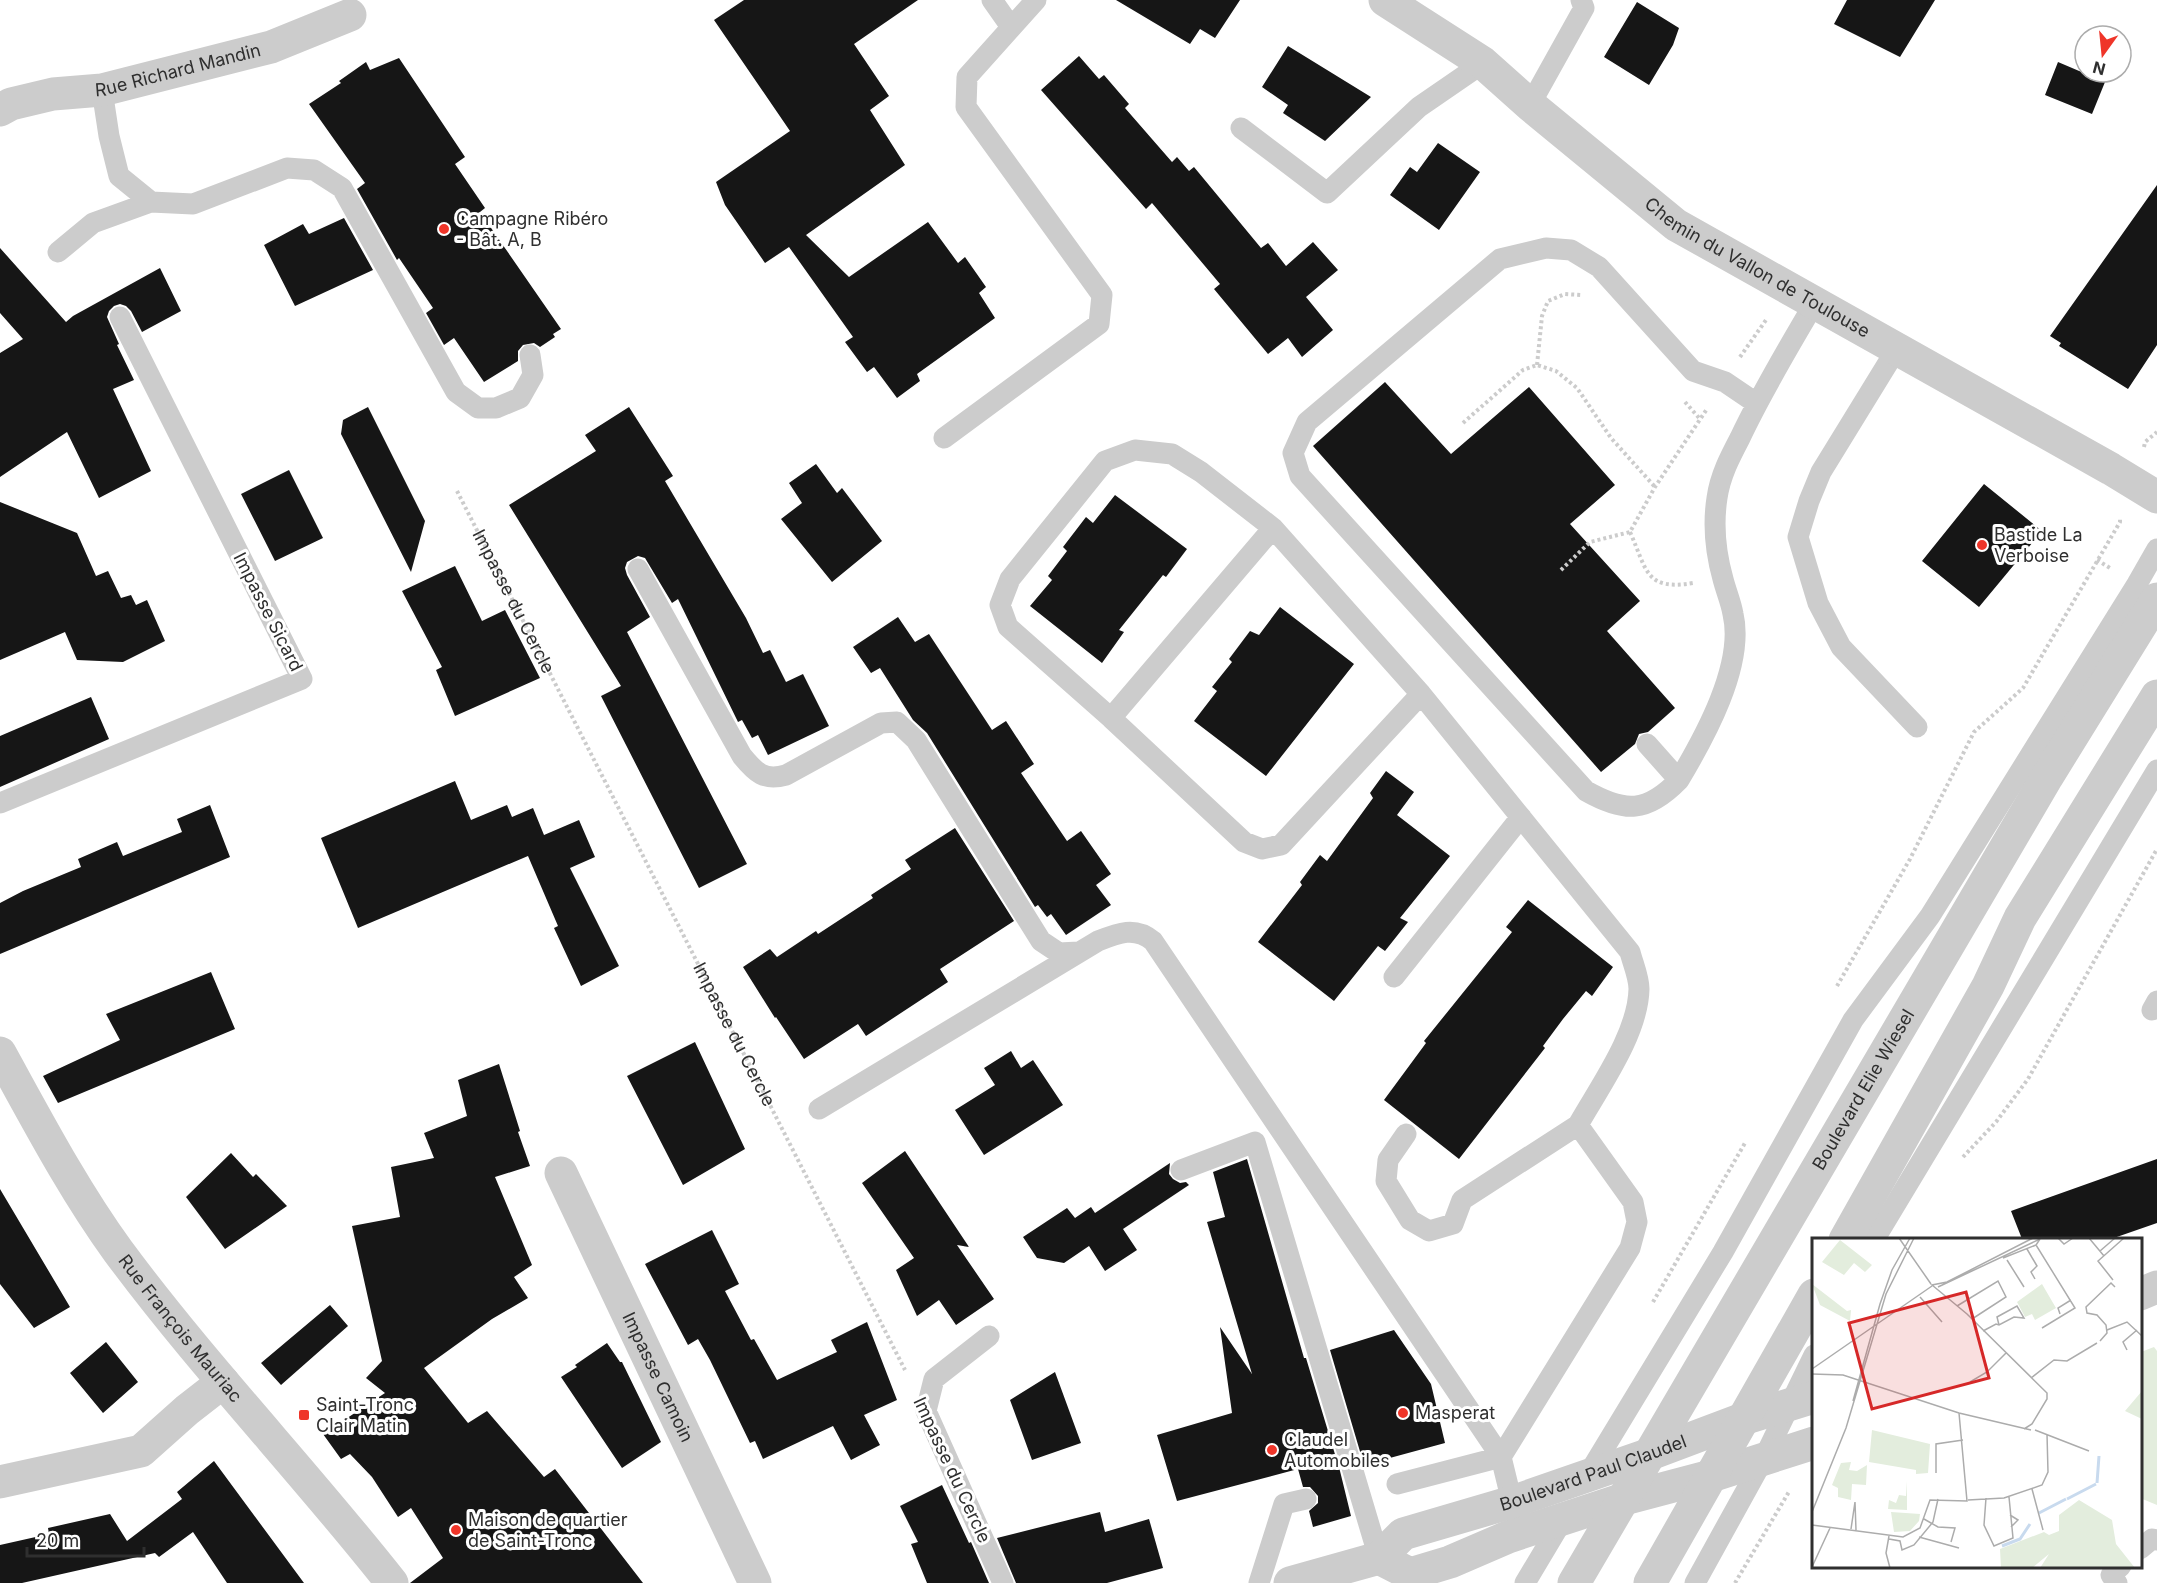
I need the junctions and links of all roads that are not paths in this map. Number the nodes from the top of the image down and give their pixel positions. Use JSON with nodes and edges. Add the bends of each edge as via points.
{"nodes":[{"id":1,"x":992,"y":0,"type":"edge"},
{"id":2,"x":1036,"y":0,"type":"edge"},
{"id":3,"x":1385,"y":0,"type":"edge"},
{"id":4,"x":1581,"y":0,"type":"edge"},
{"id":5,"x":350,"y":15,"type":"dead end"},
{"id":6,"x":1011,"y":27,"type":"junction"},
{"id":7,"x":1483,"y":63,"type":"junction"},
{"id":8,"x":102,"y":90,"type":"junction"},
{"id":9,"x":1530,"y":105,"type":"junction"},
{"id":10,"x":0,"y":110,"type":"edge"},
{"id":11,"x":1241,"y":128,"type":"dead end"},
{"id":12,"x":151,"y":202,"type":"junction"},
{"id":13,"x":58,"y":252,"type":"dead end"},
{"id":14,"x":1815,"y":302,"type":"junction"},
{"id":15,"x":120,"y":317,"type":"dead end"},
{"id":16,"x":1896,"y":350,"type":"junction"},
{"id":17,"x":530,"y":355,"type":"dead end"},
{"id":18,"x":1756,"y":403,"type":"junction"},
{"id":19,"x":944,"y":438,"type":"dead end"},
{"id":20,"x":2157,"y":497,"type":"edge"},
{"id":21,"x":1273,"y":528,"type":"junction"},
{"id":22,"x":2157,"y":549,"type":"edge"},
{"id":23,"x":638,"y":569,"type":"dead end"},
{"id":24,"x":2157,"y":599,"type":"edge"},
{"id":25,"x":1421,"y":694,"type":"junction"},
{"id":26,"x":2157,"y":696,"type":"edge"},
{"id":27,"x":1111,"y":718,"type":"junction"},
{"id":28,"x":1917,"y":727,"type":"dead end"},
{"id":29,"x":1647,"y":744,"type":"dead end"},
{"id":30,"x":2157,"y":770,"type":"edge"},
{"id":31,"x":1679,"y":780,"type":"junction"},
{"id":32,"x":0,"y":803,"type":"edge"},
{"id":33,"x":1521,"y":817,"type":"junction"},
{"id":34,"x":1079,"y":952,"type":"junction"},
{"id":35,"x":1394,"y":977,"type":"dead end"},
{"id":36,"x":0,"y":1053,"type":"edge"},
{"id":37,"x":12,"y":1105,"type":"edge"},
{"id":38,"x":819,"y":1109,"type":"dead end"},
{"id":39,"x":1578,"y":1125,"type":"junction"},
{"id":40,"x":1406,"y":1134,"type":"dead end"},
{"id":41,"x":1181,"y":1170,"type":"dead end"},
{"id":42,"x":561,"y":1173,"type":"dead end"},
{"id":43,"x":1846,"y":1238,"type":"edge"},
{"id":44,"x":1875,"y":1238,"type":"edge"},
{"id":45,"x":2157,"y":1287,"type":"edge"},
{"id":46,"x":2142,"y":1293,"type":"edge"},
{"id":47,"x":1812,"y":1298,"type":"edge"},
{"id":48,"x":989,"y":1336,"type":"dead end"},
{"id":49,"x":1812,"y":1362,"type":"edge"},
{"id":50,"x":223,"y":1382,"type":"junction"},
{"id":51,"x":1801,"y":1402,"type":"edge"},
{"id":52,"x":1743,"y":1419,"type":"junction"},
{"id":53,"x":1812,"y":1444,"type":"edge"},
{"id":54,"x":1650,"y":1454,"type":"junction"},
{"id":55,"x":1501,"y":1457,"type":"junction"},
{"id":56,"x":1763,"y":1460,"type":"junction"},
{"id":57,"x":1587,"y":1476,"type":"junction"},
{"id":58,"x":1711,"y":1476,"type":"junction"},
{"id":59,"x":0,"y":1482,"type":"edge"},
{"id":60,"x":1397,"y":1484,"type":"dead end"},
{"id":61,"x":1306,"y":1499,"type":"dead end"},
{"id":62,"x":1624,"y":1499,"type":"junction"},
{"id":63,"x":1512,"y":1502,"type":"junction"},
{"id":64,"x":1562,"y":1520,"type":"junction"},
{"id":65,"x":2157,"y":1540,"type":"edge"},
{"id":66,"x":2142,"y":1547,"type":"edge"},
{"id":67,"x":1379,"y":1558,"type":"junction"},
{"id":68,"x":392,"y":1583,"type":"edge"},
{"id":69,"x":755,"y":1583,"type":"edge"},
{"id":70,"x":1003,"y":1583,"type":"edge"},
{"id":71,"x":1259,"y":1583,"type":"edge"},
{"id":72,"x":1290,"y":1583,"type":"edge"},
{"id":73,"x":1526,"y":1583,"type":"edge"},
{"id":74,"x":1574,"y":1583,"type":"edge"},
{"id":75,"x":1650,"y":1583,"type":"edge"},
{"id":76,"x":1695,"y":1583,"type":"edge"}],
"edges":[{"from":1,"to":6,"type":"lane"},
{"from":2,"to":6,"type":"lane"},
{"from":3,"to":7,"type":"street","name":"Chemin du Vallon de Toulouse"},
{"from":4,"to":9,"type":"lane","via":[[1584,8]]},
{"from":5,"to":8,"type":"street","name":"Rue Richard Mandin","via":[[271,47]]},
{"from":6,"to":19,"type":"lane","via":[[967,77],[966,107],[1102,295],[1099,324]]},
{"from":7,"to":9,"type":"street","name":"Chemin du Vallon de Toulouse"},
{"from":7,"to":11,"type":"lane","via":[[1419,107],[1327,193]]},
{"from":8,"to":10,"type":"street","name":"Rue Richard Mandin","via":[[54,94]]},
{"from":8,"to":12,"type":"lane","via":[[119,176]]},
{"from":9,"to":14,"type":"street","name":"Chemin du Vallon de Toulouse","via":[[1676,225]]},
{"from":12,"to":13,"type":"lane","via":[[93,223]]},
{"from":12,"to":17,"type":"lane","via":[[193,204],[287,168],[314,170],[342,188],[456,392],[478,408],[496,408],[519,398],[534,375]]},
{"from":14,"to":16,"type":"street","name":"Chemin du Vallon de Toulouse"},
{"from":14,"to":18,"type":"lane"},
{"from":15,"to":32,"type":"lane","name":"Impasse Sicard","via":[[302,679]]},
{"from":16,"to":20,"type":"street","name":"Chemin du Vallon de Toulouse"},
{"from":16,"to":28,"type":"lane","via":[[1821,472],[1798,537],[1818,603],[1841,647]]},
{"from":18,"to":31,"type":"lane","via":[[1723,474],[1717,499],[1716,540],[1722,579],[1734,616],[1735,646],[1722,698]]},
{"from":18,"to":31,"type":"lane","via":[[1725,382],[1693,371],[1599,267],[1571,250],[1546,248],[1500,259],[1307,422],[1293,453],[1299,476],[1586,791],[1607,803],[1627,807],[1665,795]]},
{"from":21,"to":25,"type":"lane"},
{"from":21,"to":27,"type":"lane"},
{"from":21,"to":27,"type":"lane","via":[[1172,454],[1135,450],[1105,461],[1010,579],[999,605],[1008,627]]},
{"from":22,"to":57,"type":"lane","via":[[1930,916],[1853,1020],[1723,1252]]},
{"from":23,"to":34,"type":"lane","via":[[751,767],[774,778],[786,775],[881,723],[897,722],[916,740],[1041,941],[1059,953]]},
{"from":24,"to":54,"type":"street","name":"Boulevard Elie Wiesel","via":[[2047,777]]},
{"from":25,"to":27,"type":"lane","via":[[1281,845],[1262,849],[1244,842]]},
{"from":25,"to":33,"type":"lane"},
{"from":26,"to":43,"type":"street","via":[[2020,918],[1988,986]]},
{"from":29,"to":31,"type":"lane"},
{"from":30,"to":44,"type":"lane"},
{"from":33,"to":35,"type":"lane"},
{"from":33,"to":39,"type":"lane","via":[[1630,952],[1639,987],[1635,1017],[1621,1049]]},
{"from":34,"to":38,"type":"lane"},
{"from":34,"to":55,"type":"lane","via":[[1118,933],[1135,931],[1153,941]]},
{"from":36,"to":37,"type":"street","name":"Rue François Mauriac"},
{"from":37,"to":50,"type":"street","name":"Rue François Mauriac","via":[[111,1241]]},
{"from":39,"to":40,"type":"lane","via":[[1462,1200],[1453,1224],[1429,1231],[1410,1220],[1386,1181],[1388,1160]]},
{"from":39,"to":55,"type":"lane","via":[[1633,1202],[1637,1222],[1630,1248]]},
{"from":41,"to":67,"type":"lane","via":[[1255,1142],[1350,1488]]},
{"from":42,"to":69,"type":"street","name":"Impasse Camoin"},
{"from":45,"to":46,"type":"street"},
{"from":47,"to":52,"type":"street"},
{"from":48,"to":70,"type":"lane","name":"Impasse du Cercle","via":[[934,1379],[926,1411]]},
{"from":49,"to":51,"type":"lane"},
{"from":50,"to":59,"type":"street","via":[[141,1451]]},
{"from":50,"to":68,"type":"street","name":"Rue François Mauriac"},
{"from":51,"to":52,"type":"street","name":"Boulevard Paul Claudel"},
{"from":51,"to":56,"type":"lane"},
{"from":52,"to":54,"type":"street","name":"Boulevard Paul Claudel"},
{"from":52,"to":58,"type":"street"},
{"from":53,"to":56,"type":"street","name":"Boulevard Paul Claudel"},
{"from":54,"to":57,"type":"street","name":"Boulevard Paul Claudel"},
{"from":54,"to":62,"type":"street","name":"Boulevard Elie Wiesel"},
{"from":55,"to":60,"type":"lane"},
{"from":55,"to":63,"type":"lane"},
{"from":56,"to":58,"type":"street","name":"Boulevard Paul Claudel"},
{"from":56,"to":76,"type":"lane"},
{"from":57,"to":63,"type":"street","name":"Boulevard Paul Claudel"},
{"from":57,"to":64,"type":"lane"},
{"from":58,"to":62,"type":"street","name":"Boulevard Paul Claudel"},
{"from":58,"to":75,"type":"street"},
{"from":61,"to":71,"type":"lane","via":[[1284,1504]]},
{"from":62,"to":64,"type":"street","name":"Boulevard Paul Claudel"},
{"from":62,"to":74,"type":"street","name":"Boulevard Elie Wiesel"},
{"from":63,"to":67,"type":"street","name":"Boulevard Paul Claudel","via":[[1403,1534]]},
{"from":64,"to":67,"type":"street","name":"Boulevard Paul Claudel","via":[[1410,1574]]},
{"from":64,"to":73,"type":"lane"},
{"from":65,"to":66,"type":"lane","via":[[2152,1539]]},
{"from":67,"to":72,"type":"street","name":"Boulevard Paul Claudel"}]}
